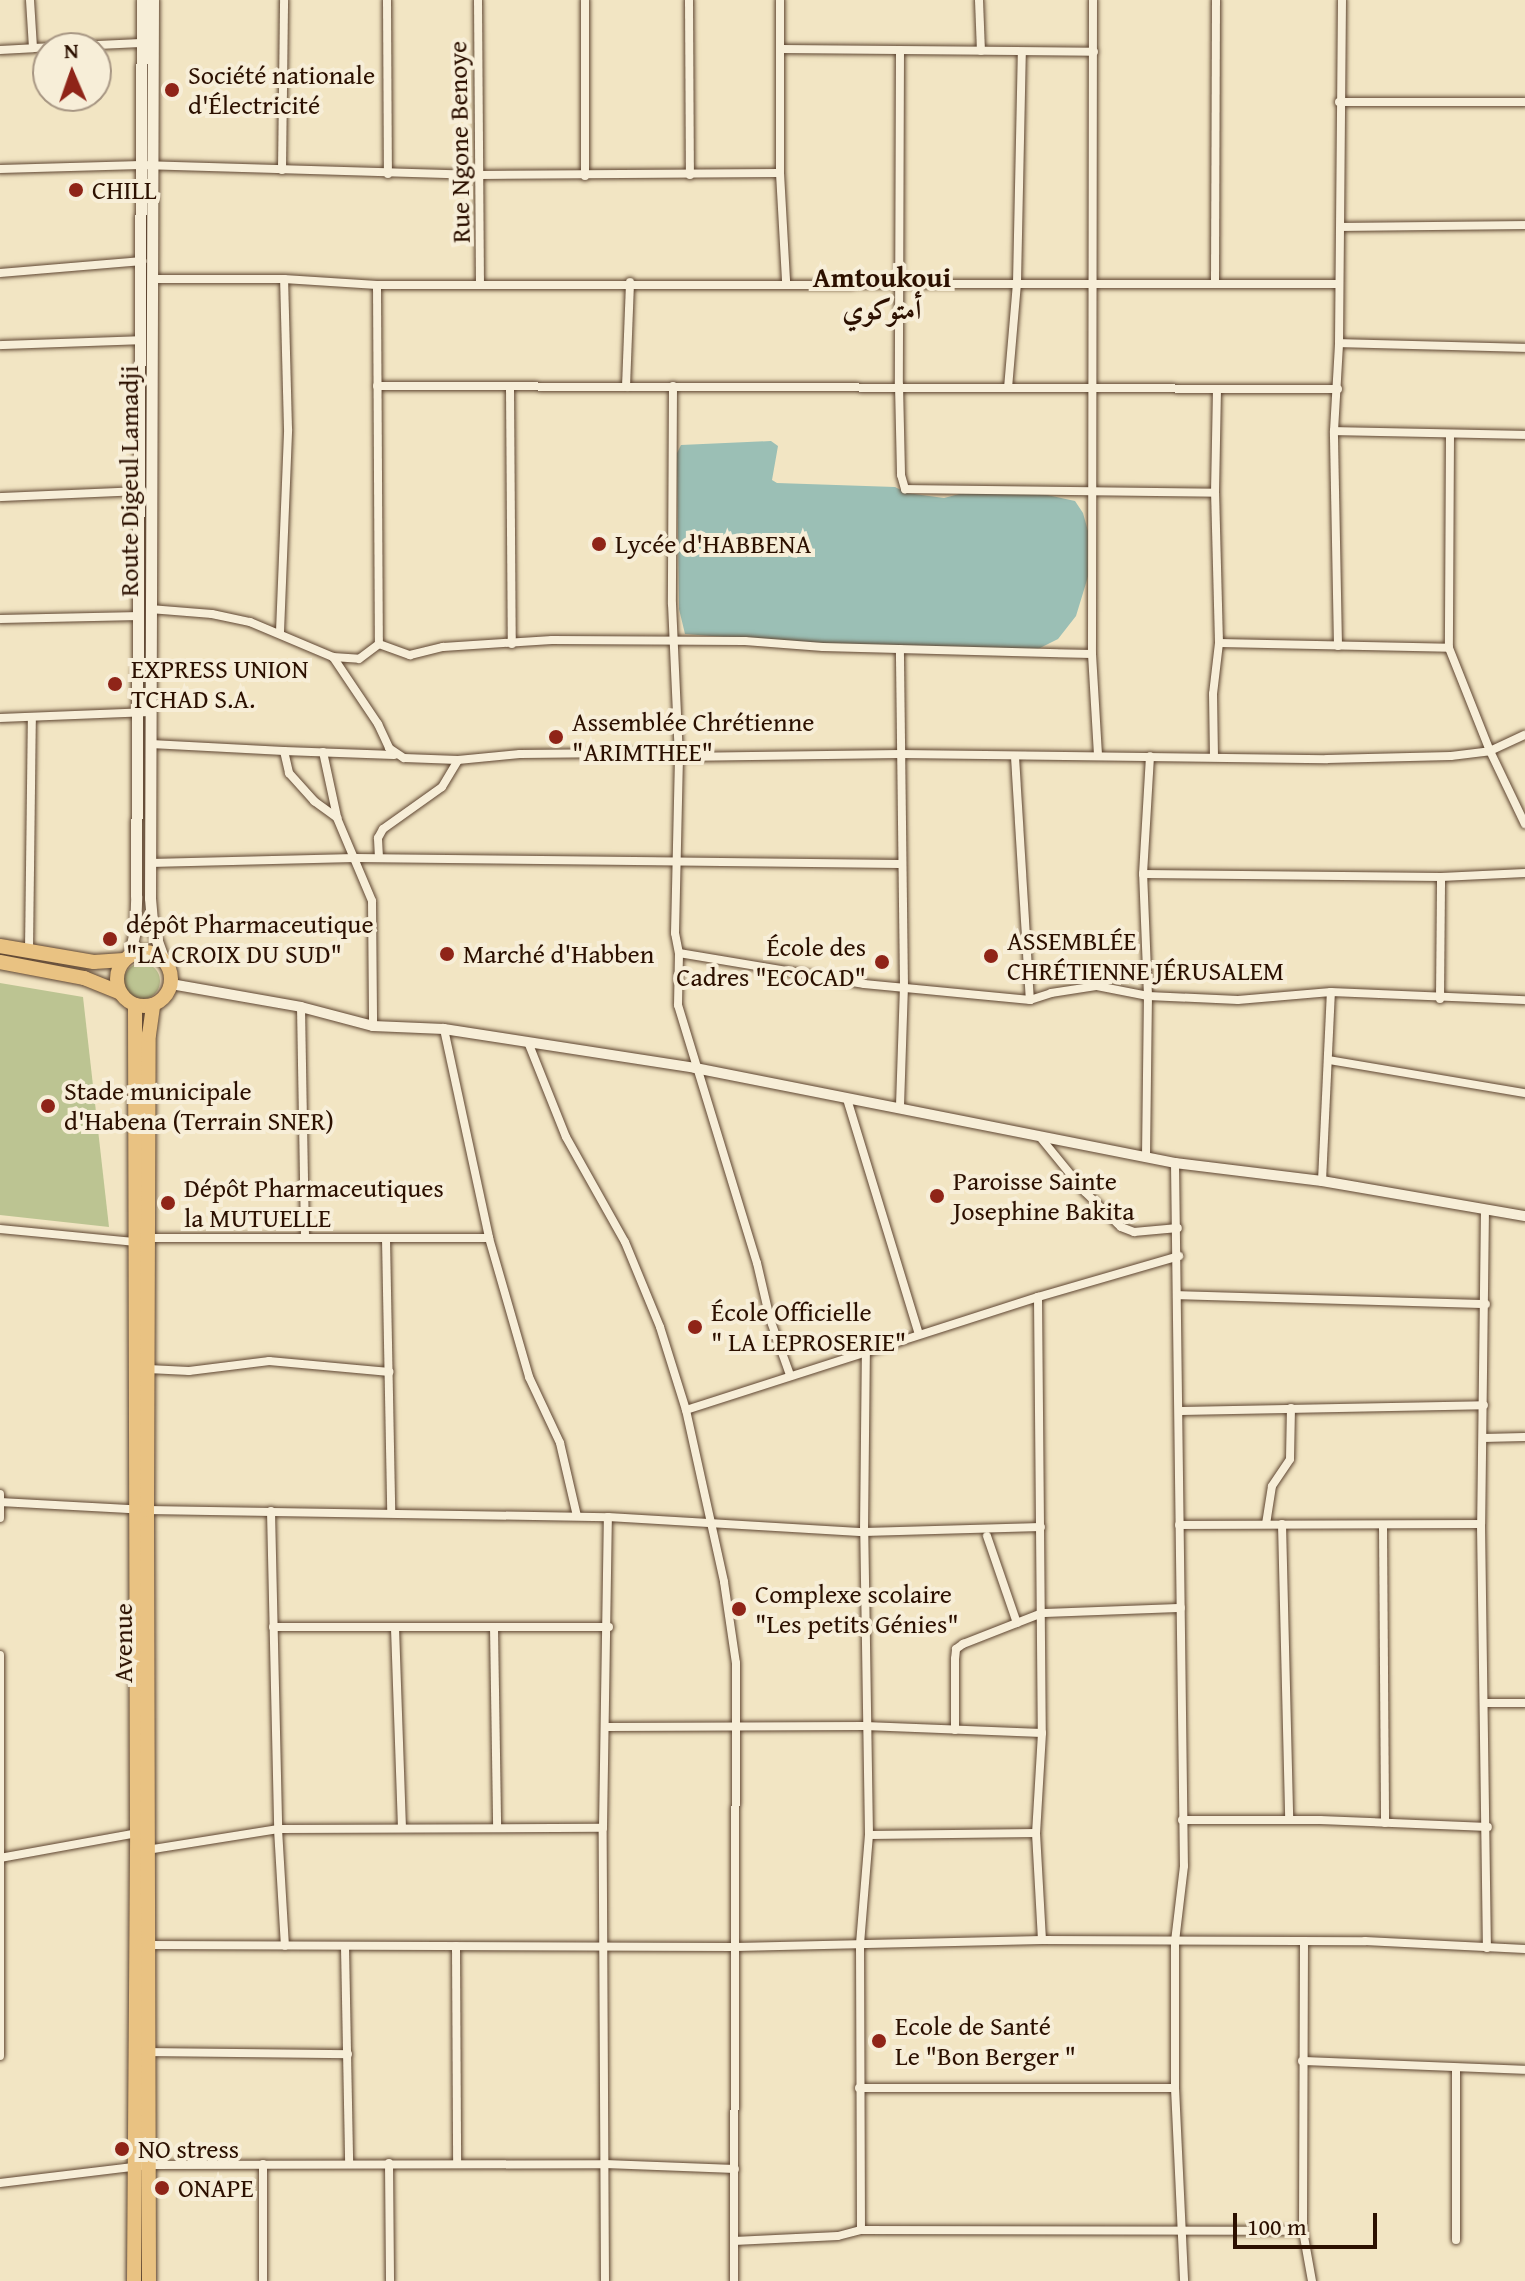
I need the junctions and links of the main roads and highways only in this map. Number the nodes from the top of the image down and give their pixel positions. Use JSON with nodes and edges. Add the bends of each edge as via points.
{"nodes":[{"id":1,"x":142,"y":0,"type":"edge"},
{"id":2,"x":153,"y":0,"type":"edge"},
{"id":3,"x":147,"y":166,"type":"junction"},
{"id":4,"x":146,"y":490,"type":"junction"},
{"id":5,"x":145,"y":612,"type":"junction"},
{"id":6,"x":0,"y":946,"type":"edge"},
{"id":7,"x":126,"y":958,"type":"junction"},
{"id":8,"x":164,"y":961,"type":"junction"},
{"id":9,"x":0,"y":962,"type":"edge"},
{"id":10,"x":119,"y":992,"type":"junction"},
{"id":11,"x":135,"y":1005,"type":"junction"},
{"id":12,"x":153,"y":1005,"type":"junction"},
{"id":13,"x":143,"y":1240,"type":"junction"},
{"id":14,"x":142,"y":1510,"type":"junction"},
{"id":15,"x":142,"y":2166,"type":"junction"},
{"id":16,"x":134,"y":2281,"type":"edge"},
{"id":17,"x":149,"y":2281,"type":"edge"}],
"edges":[{"from":1,"to":3,"type":"main road"},
{"from":2,"to":3,"type":"main road","name":"Route Digeul Lamadji"},
{"from":3,"to":4,"type":"main road","via":[[142,261]]},
{"from":3,"to":4,"type":"main road","name":"Route Digeul Lamadji","via":[[153,279]]},
{"from":4,"to":5,"type":"main road","name":"Route Digeul Lamadji"},
{"from":5,"to":7,"type":"main road","via":[[136,713],[135,932]]},
{"from":5,"to":8,"type":"main road","name":"Route Digeul Lamadji","via":[[153,930]]},
{"from":6,"to":7,"type":"highway","via":[[94,962]]},
{"from":7,"to":8,"type":"highway","via":[[151,953]]},
{"from":7,"to":10,"type":"highway","via":[[117,975]]},
{"from":8,"to":12,"type":"highway","via":[[171,984]]},
{"from":9,"to":10,"type":"highway","via":[[84,978]]},
{"from":10,"to":11,"type":"highway"},
{"from":11,"to":12,"type":"highway"},
{"from":11,"to":13,"type":"highway"},
{"from":12,"to":13,"type":"highway","name":"Avenue"},
{"from":13,"to":14,"type":"highway"},
{"from":13,"to":14,"type":"highway","name":"Avenue","via":[[148,1369]]},
{"from":14,"to":15,"type":"highway","via":[[137,1833]]},
{"from":14,"to":15,"type":"highway","name":"Avenue","via":[[148,2052]]},
{"from":15,"to":16,"type":"highway"},
{"from":15,"to":17,"type":"highway","name":"Avenue"}]}
